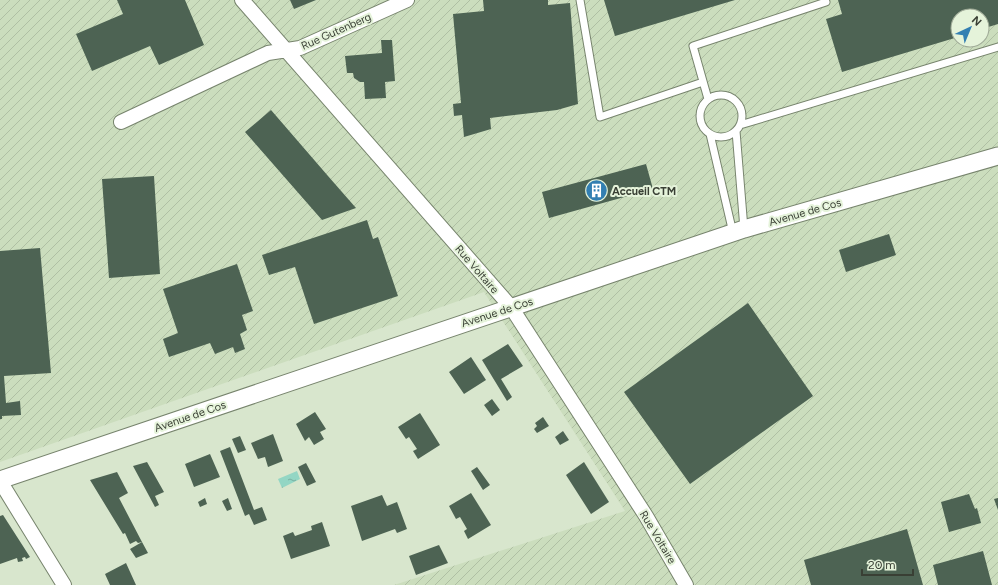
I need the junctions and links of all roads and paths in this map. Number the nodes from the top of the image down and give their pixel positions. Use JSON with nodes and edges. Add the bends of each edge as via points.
{"nodes":[{"id":1,"x":242,"y":0,"type":"edge"},
{"id":2,"x":407,"y":0,"type":"edge"},
{"id":3,"x":580,"y":0,"type":"edge"},
{"id":4,"x":826,"y":2,"type":"dead end"},
{"id":5,"x":387,"y":3,"type":"edge"},
{"id":6,"x":998,"y":47,"type":"edge"},
{"id":7,"x":286,"y":50,"type":"junction"},
{"id":8,"x":703,"y":82,"type":"junction"},
{"id":9,"x":708,"y":99,"type":"junction"},
{"id":10,"x":121,"y":122,"type":"dead end"},
{"id":11,"x":738,"y":128,"type":"junction"},
{"id":12,"x":710,"y":134,"type":"junction"},
{"id":13,"x":998,"y":156,"type":"edge"},
{"id":14,"x":738,"y":231,"type":"junction"},
{"id":15,"x":511,"y":307,"type":"junction"},
{"id":16,"x":0,"y":481,"type":"edge"},
{"id":17,"x":64,"y":585,"type":"edge"},
{"id":18,"x":686,"y":585,"type":"edge"}],
"edges":[{"from":1,"to":7,"type":"street","name":"Rue Voltaire"},
{"from":2,"to":5,"type":"street","name":"Rue Gutenberg"},
{"from":3,"to":8,"type":"lane","via":[[600,117]]},
{"from":4,"to":8,"type":"lane","via":[[693,46]]},
{"from":5,"to":7,"type":"street","name":"Rue Gutenberg","via":[[300,48]]},
{"from":6,"to":11,"type":"lane"},
{"from":7,"to":10,"type":"street","name":"Rue Gutenberg","via":[[268,53]]},
{"from":7,"to":15,"type":"street","name":"Rue Voltaire"},
{"from":8,"to":9,"type":"lane"},
{"from":9,"to":11,"type":"lane","via":[[721,95],[734,100],[741,112]]},
{"from":9,"to":12,"type":"lane","via":[[700,110],[700,117],[704,130]]},
{"from":11,"to":12,"type":"lane","via":[[723,138]]},
{"from":11,"to":14,"type":"lane"},
{"from":12,"to":14,"type":"lane"},
{"from":13,"to":14,"type":"street","name":"Avenue de Cos"},
{"from":14,"to":15,"type":"street","name":"Avenue de Cos"},
{"from":15,"to":16,"type":"street","name":"Avenue de Cos"},
{"from":15,"to":18,"type":"street","name":"Rue Voltaire","via":[[646,516]]},
{"from":16,"to":17,"type":"street"}]}
